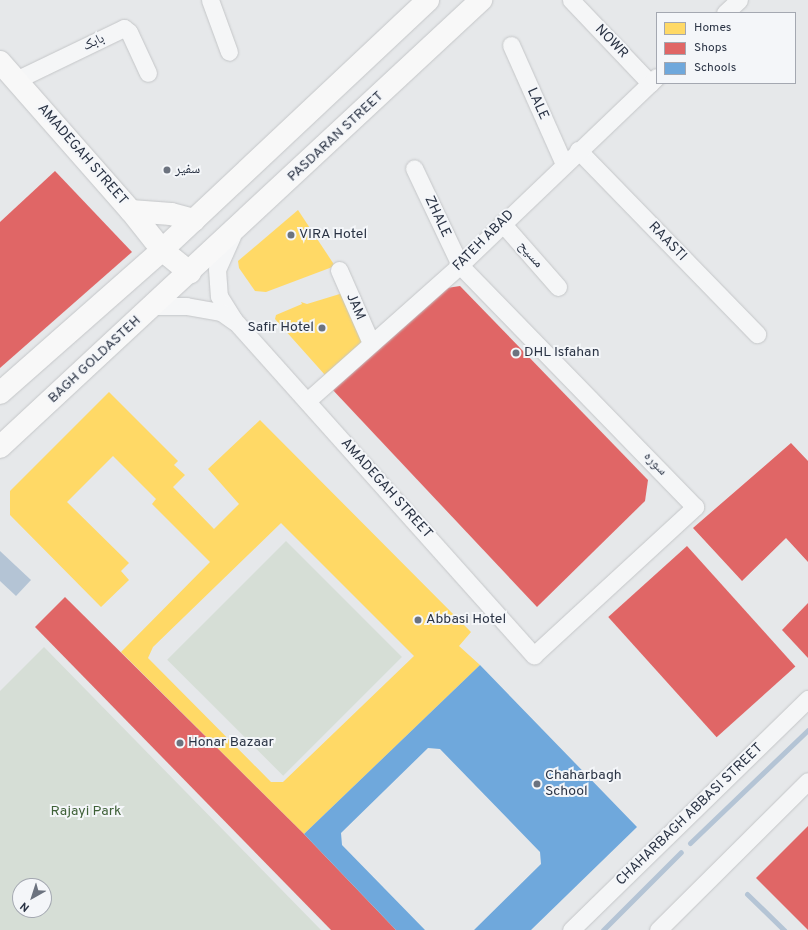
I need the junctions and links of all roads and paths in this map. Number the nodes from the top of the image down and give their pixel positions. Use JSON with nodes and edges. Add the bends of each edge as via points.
{"nodes":[{"id":1,"x":211,"y":0,"type":"edge"},
{"id":2,"x":428,"y":0,"type":"edge"},
{"id":3,"x":481,"y":0,"type":"edge"},
{"id":4,"x":571,"y":0,"type":"edge"},
{"id":5,"x":739,"y":0,"type":"edge"},
{"id":6,"x":726,"y":12,"type":"edge"},
{"id":7,"x":511,"y":45,"type":"dead end"},
{"id":8,"x":229,"y":52,"type":"dead end"},
{"id":9,"x":0,"y":62,"type":"edge"},
{"id":10,"x":148,"y":73,"type":"dead end"},
{"id":11,"x":16,"y":80,"type":"junction"},
{"id":12,"x":654,"y":80,"type":"edge"},
{"id":13,"x":578,"y":150,"type":"junction"},
{"id":14,"x":564,"y":164,"type":"junction"},
{"id":15,"x":414,"y":168,"type":"dead end"},
{"id":16,"x":131,"y":210,"type":"junction"},
{"id":17,"x":201,"y":214,"type":"junction"},
{"id":18,"x":502,"y":223,"type":"junction"},
{"id":19,"x":236,"y":229,"type":"junction"},
{"id":20,"x":162,"y":250,"type":"junction"},
{"id":21,"x":460,"y":265,"type":"junction"},
{"id":22,"x":339,"y":270,"type":"dead end"},
{"id":23,"x":190,"y":273,"type":"junction"},
{"id":24,"x":558,"y":287,"type":"dead end"},
{"id":25,"x":153,"y":306,"type":"junction"},
{"id":26,"x":237,"y":324,"type":"junction"},
{"id":27,"x":757,"y":334,"type":"dead end"},
{"id":28,"x":372,"y":344,"type":"junction"},
{"id":29,"x":0,"y":393,"type":"edge"},
{"id":30,"x":307,"y":401,"type":"junction"},
{"id":31,"x":0,"y":447,"type":"edge"},
{"id":32,"x":534,"y":655,"type":"joint"},
{"id":33,"x":808,"y":699,"type":"edge"},
{"id":34,"x":808,"y":781,"type":"edge"},
{"id":35,"x":571,"y":930,"type":"edge"},
{"id":36,"x":658,"y":930,"type":"edge"}],
"edges":[{"from":1,"to":8,"type":"street"},
{"from":2,"to":17,"type":"main road"},
{"from":3,"to":19,"type":"main road","name":"PASDARAN STREET"},
{"from":4,"to":12,"type":"street","name":"NOWR"},
{"from":5,"to":6,"type":"street"},
{"from":7,"to":14,"type":"street","name":"LALE"},
{"from":9,"to":11,"type":"main road","name":"AMADEGAH STREET"},
{"from":10,"to":11,"type":"street","name":"بابک","via":[[129,32],[124,28]]},
{"from":11,"to":16,"type":"main road","name":"AMADEGAH STREET"},
{"from":12,"to":13,"type":"street","name":"FATEH ABAD"},
{"from":13,"to":14,"type":"street","name":"FATEH ABAD"},
{"from":13,"to":27,"type":"street","name":"RAASTI"},
{"from":14,"to":18,"type":"street","name":"FATEH ABAD"},
{"from":15,"to":21,"type":"street","name":"ZHALE"},
{"from":16,"to":17,"type":"main road"},
{"from":16,"to":20,"type":"main road","name":"AMADEGAH STREET"},
{"from":17,"to":19,"type":"main road","via":[[210,227],[218,232]]},
{"from":17,"to":20,"type":"main road"},
{"from":18,"to":21,"type":"street","name":"FATEH ABAD"},
{"from":18,"to":24,"type":"street","name":"مسیح"},
{"from":19,"to":23,"type":"main road","name":"PASDARAN STREET"},
{"from":19,"to":26,"type":"street","name":"AMADEGAH STREET","via":[[217,269],[219,296]]},
{"from":20,"to":23,"type":"main road","name":"AMADEGAH STREET"},
{"from":20,"to":29,"type":"main road"},
{"from":21,"to":28,"type":"street","name":"FATEH ABAD"},
{"from":21,"to":32,"type":"street","name":"سوره","via":[[695,507]]},
{"from":22,"to":28,"type":"street","name":"JAM"},
{"from":23,"to":25,"type":"main road","name":"BAGH GOLDASTEH"},
{"from":25,"to":26,"type":"street","name":"AMADEGAH STREET","via":[[186,306],[221,312]]},
{"from":25,"to":31,"type":"main road","name":"BAGH GOLDASTEH"},
{"from":26,"to":30,"type":"street","name":"AMADEGAH STREET"},
{"from":28,"to":30,"type":"street","name":"FATEH ABAD"},
{"from":30,"to":32,"type":"street","name":"AMADEGAH STREET"},
{"from":33,"to":35,"type":"street","name":"CHAHARBAGH ABBASI STREET"},
{"from":34,"to":36,"type":"street"}]}
